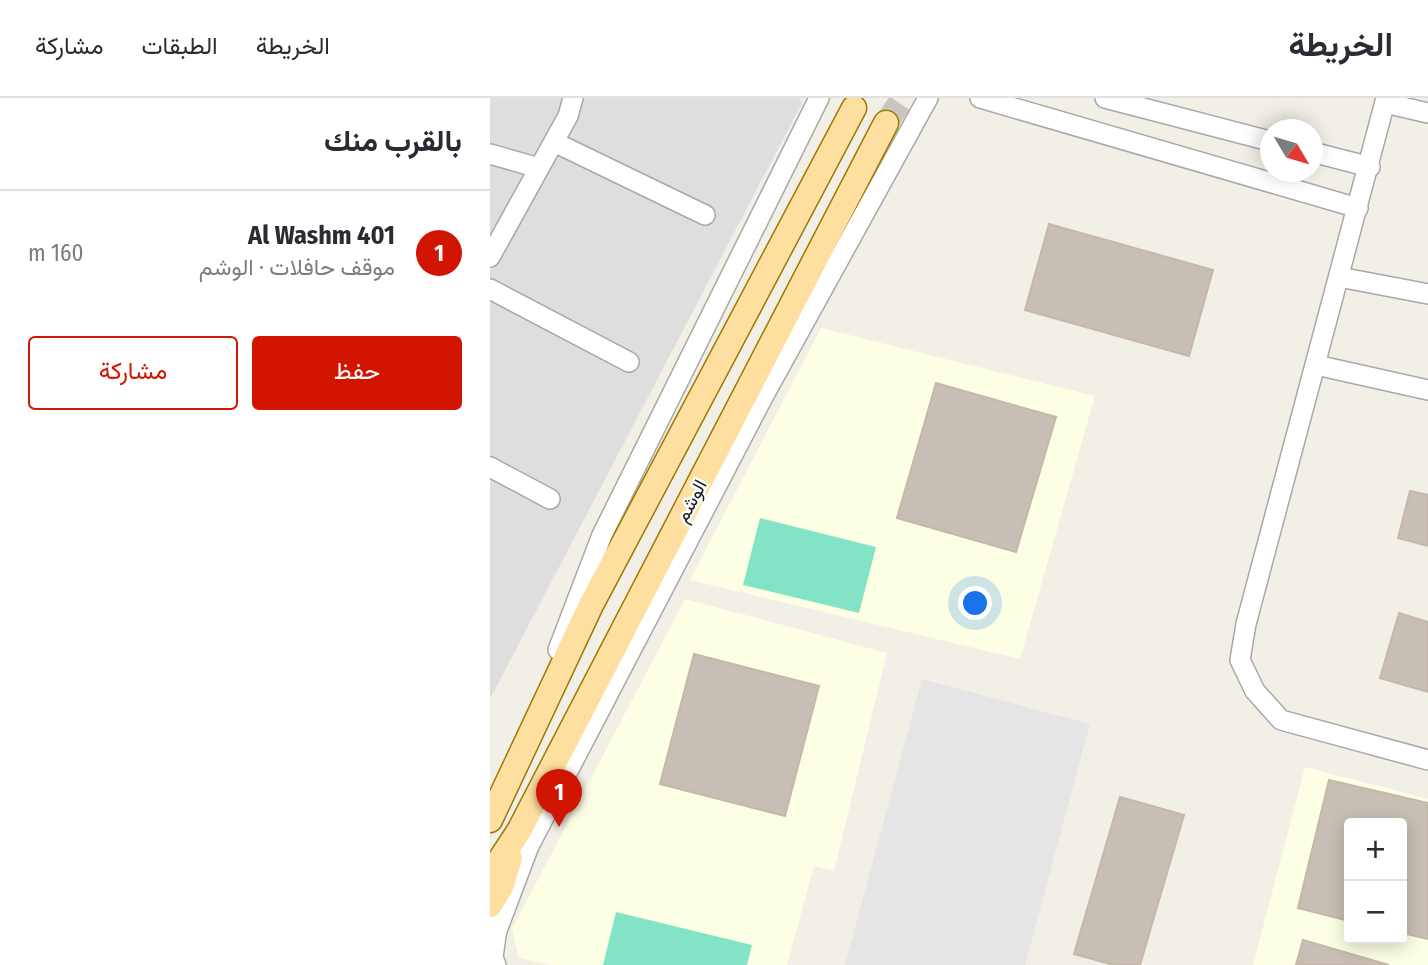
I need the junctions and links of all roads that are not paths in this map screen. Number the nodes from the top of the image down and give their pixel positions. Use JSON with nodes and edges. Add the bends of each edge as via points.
{"nodes":[{"id":1,"x":573,"y":98,"type":"edge"},
{"id":2,"x":819,"y":98,"type":"edge"},
{"id":3,"x":928,"y":98,"type":"edge"},
{"id":4,"x":980,"y":98,"type":"edge"},
{"id":5,"x":1105,"y":98,"type":"edge"},
{"id":6,"x":1385,"y":101,"type":"edge"},
{"id":7,"x":854,"y":108,"type":"dead end"},
{"id":8,"x":1428,"y":113,"type":"edge"},
{"id":9,"x":886,"y":123,"type":"tunnel mouth"},
{"id":10,"x":1260,"y":138,"type":"edge"},
{"id":11,"x":554,"y":142,"type":"junction"},
{"id":12,"x":490,"y":154,"type":"edge"},
{"id":13,"x":1323,"y":155,"type":"edge"},
{"id":14,"x":1370,"y":166,"type":"junction"},
{"id":15,"x":539,"y":168,"type":"junction"},
{"id":16,"x":1357,"y":208,"type":"junction"},
{"id":17,"x":705,"y":215,"type":"dead end"},
{"id":18,"x":490,"y":257,"type":"edge"},
{"id":19,"x":1339,"y":277,"type":"junction"},
{"id":20,"x":490,"y":289,"type":"edge"},
{"id":21,"x":1428,"y":293,"type":"edge"},
{"id":22,"x":629,"y":362,"type":"dead end"},
{"id":23,"x":1316,"y":365,"type":"junction"},
{"id":24,"x":1428,"y":390,"type":"edge"},
{"id":25,"x":490,"y":467,"type":"edge"},
{"id":26,"x":550,"y":499,"type":"dead end"},
{"id":27,"x":650,"y":615,"type":"junction"},
{"id":28,"x":609,"y":657,"type":"junction"},
{"id":29,"x":518,"y":759,"type":"junction"},
{"id":30,"x":1428,"y":760,"type":"edge"},
{"id":31,"x":490,"y":798,"type":"edge"},
{"id":32,"x":490,"y":820,"type":"edge"},
{"id":33,"x":494,"y":889,"type":"edge"},
{"id":34,"x":496,"y":933,"type":"junction"},
{"id":35,"x":496,"y":965,"type":"edge"}],
"edges":[{"from":1,"to":11,"type":"street"},
{"from":2,"to":29,"type":"street","via":[[602,535]]},
{"from":3,"to":27,"type":"street"},
{"from":4,"to":16,"type":"street"},
{"from":5,"to":10,"type":"street"},
{"from":6,"to":8,"type":"street"},
{"from":6,"to":14,"type":"street"},
{"from":7,"to":29,"type":"main road","name":"الوشم","via":[[591,605]]},
{"from":9,"to":28,"type":"main road","name":"الوشم"},
{"from":11,"to":15,"type":"street"},
{"from":11,"to":17,"type":"street"},
{"from":12,"to":15,"type":"street"},
{"from":13,"to":14,"type":"street"},
{"from":14,"to":16,"type":"street"},
{"from":15,"to":18,"type":"street"},
{"from":16,"to":19,"type":"street"},
{"from":19,"to":21,"type":"street"},
{"from":19,"to":23,"type":"street"},
{"from":20,"to":22,"type":"street"},
{"from":23,"to":24,"type":"street"},
{"from":23,"to":30,"type":"street","via":[[1240,660],[1255,691],[1281,720]]},
{"from":25,"to":26,"type":"street"},
{"from":27,"to":28,"type":"main road"},
{"from":27,"to":34,"type":"street","via":[[529,846]]},
{"from":28,"to":33,"type":"main road","name":"الوشم"},
{"from":29,"to":31,"type":"main road"},
{"from":29,"to":32,"type":"main road","name":"الوشم"},
{"from":33,"to":34,"type":"street"},
{"from":34,"to":35,"type":"street"}]}
